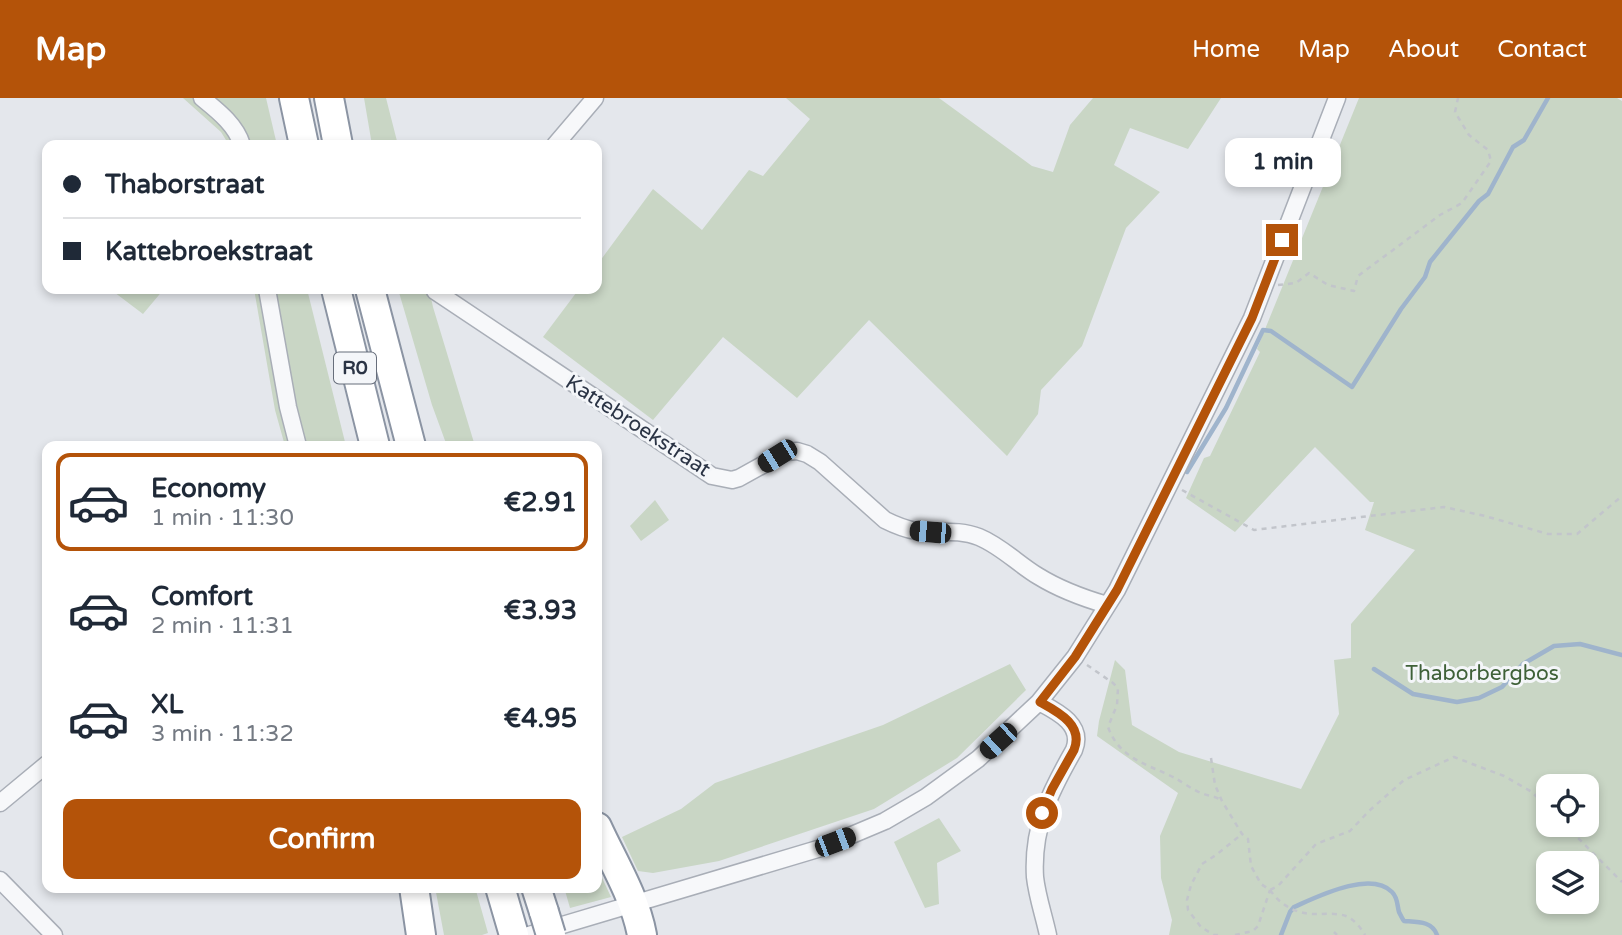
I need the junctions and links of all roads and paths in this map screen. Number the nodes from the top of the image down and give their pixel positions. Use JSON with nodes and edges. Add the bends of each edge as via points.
{"nodes":[{"id":1,"x":202,"y":98,"type":"edge"},
{"id":2,"x":294,"y":98,"type":"edge"},
{"id":3,"x":329,"y":98,"type":"edge"},
{"id":4,"x":594,"y":98,"type":"edge"},
{"id":5,"x":1337,"y":98,"type":"edge"},
{"id":6,"x":1458,"y":98,"type":"edge"},
{"id":7,"x":239,"y":140,"type":"edge"},
{"id":8,"x":303,"y":140,"type":"edge"},
{"id":9,"x":337,"y":140,"type":"edge"},
{"id":10,"x":559,"y":140,"type":"edge"},
{"id":11,"x":1264,"y":286,"type":"junction"},
{"id":12,"x":268,"y":294,"type":"edge"},
{"id":13,"x":337,"y":294,"type":"edge"},
{"id":14,"x":371,"y":294,"type":"edge"},
{"id":15,"x":442,"y":294,"type":"edge"},
{"id":16,"x":297,"y":441,"type":"edge"},
{"id":17,"x":374,"y":441,"type":"edge"},
{"id":18,"x":411,"y":441,"type":"edge"},
{"id":19,"x":1170,"y":484,"type":"junction"},
{"id":20,"x":1622,"y":496,"type":"edge"},
{"id":21,"x":1107,"y":606,"type":"junction"},
{"id":22,"x":1075,"y":657,"type":"junction"},
{"id":23,"x":1040,"y":702,"type":"junction"},
{"id":24,"x":1210,"y":758,"type":"dead end"},
{"id":25,"x":42,"y":768,"type":"edge"},
{"id":26,"x":1536,"y":796,"type":"edge"},
{"id":27,"x":1222,"y":800,"type":"junction"},
{"id":28,"x":0,"y":803,"type":"edge"},
{"id":29,"x":1242,"y":834,"type":"junction"},
{"id":30,"x":1577,"y":837,"type":"edge"},
{"id":31,"x":602,"y":838,"type":"edge"},
{"id":32,"x":0,"y":880,"type":"edge"},
{"id":33,"x":1622,"y":882,"type":"edge"},
{"id":34,"x":1270,"y":890,"type":"junction"},
{"id":35,"x":415,"y":893,"type":"edge"},
{"id":36,"x":505,"y":893,"type":"edge"},
{"id":37,"x":633,"y":903,"type":"junction"},
{"id":38,"x":531,"y":921,"type":"edge"},
{"id":39,"x":54,"y":935,"type":"edge"},
{"id":40,"x":421,"y":935,"type":"edge"},
{"id":41,"x":642,"y":935,"type":"edge"},
{"id":42,"x":1048,"y":935,"type":"edge"},
{"id":43,"x":1218,"y":935,"type":"edge"},
{"id":44,"x":1235,"y":935,"type":"edge"},
{"id":45,"x":1365,"y":935,"type":"edge"}],
"edges":[{"from":1,"to":7,"type":"street","via":[[231,124]]},
{"from":2,"to":8,"type":"highway"},
{"from":3,"to":9,"type":"highway"},
{"from":4,"to":10,"type":"street"},
{"from":5,"to":11,"type":"street"},
{"from":6,"to":11,"type":"path","via":[[1455,112],[1469,135],[1488,150],[1491,161],[1462,203],[1358,276],[1354,291],[1328,285],[1309,273],[1296,283]]},
{"from":11,"to":19,"type":"street"},
{"from":12,"to":16,"type":"street"},
{"from":13,"to":17,"type":"highway","number":"R0"},
{"from":14,"to":18,"type":"highway","number":"R0"},
{"from":15,"to":21,"type":"street","name":"Kattebroekstraat","via":[[712,476],[732,480],[786,452],[807,454],[885,520],[913,530],[984,539],[1038,576]]},
{"from":19,"to":20,"type":"path","via":[[1254,530],[1444,507],[1548,534],[1577,534]]},
{"from":19,"to":21,"type":"street"},
{"from":21,"to":22,"type":"street"},
{"from":22,"to":23,"type":"street"},
{"from":22,"to":27,"type":"path","via":[[1118,688],[1108,727],[1121,748],[1140,763]]},
{"from":23,"to":37,"type":"street","via":[[978,759],[885,821],[821,848]]},
{"from":23,"to":42,"type":"street","via":[[1066,718],[1077,734],[1074,750],[1042,813],[1037,836],[1035,877]]},
{"from":24,"to":27,"type":"path"},
{"from":25,"to":28,"type":"street"},
{"from":26,"to":34,"type":"path","via":[[1504,776],[1454,757],[1404,780],[1350,831],[1316,844]]},
{"from":27,"to":29,"type":"path"},
{"from":29,"to":34,"type":"path","via":[[1248,839],[1251,866]]},
{"from":29,"to":43,"type":"path","via":[[1202,864],[1186,900],[1201,927]]},
{"from":30,"to":33,"type":"path"},
{"from":31,"to":37,"type":"highway"},
{"from":32,"to":39,"type":"street"},
{"from":34,"to":44,"type":"path","via":[[1258,926]]},
{"from":34,"to":45,"type":"path","via":[[1288,908],[1312,915],[1347,916]]},
{"from":35,"to":40,"type":"highway"},
{"from":36,"to":38,"type":"highway"},
{"from":37,"to":38,"type":"street"},
{"from":37,"to":41,"type":"highway"}]}
